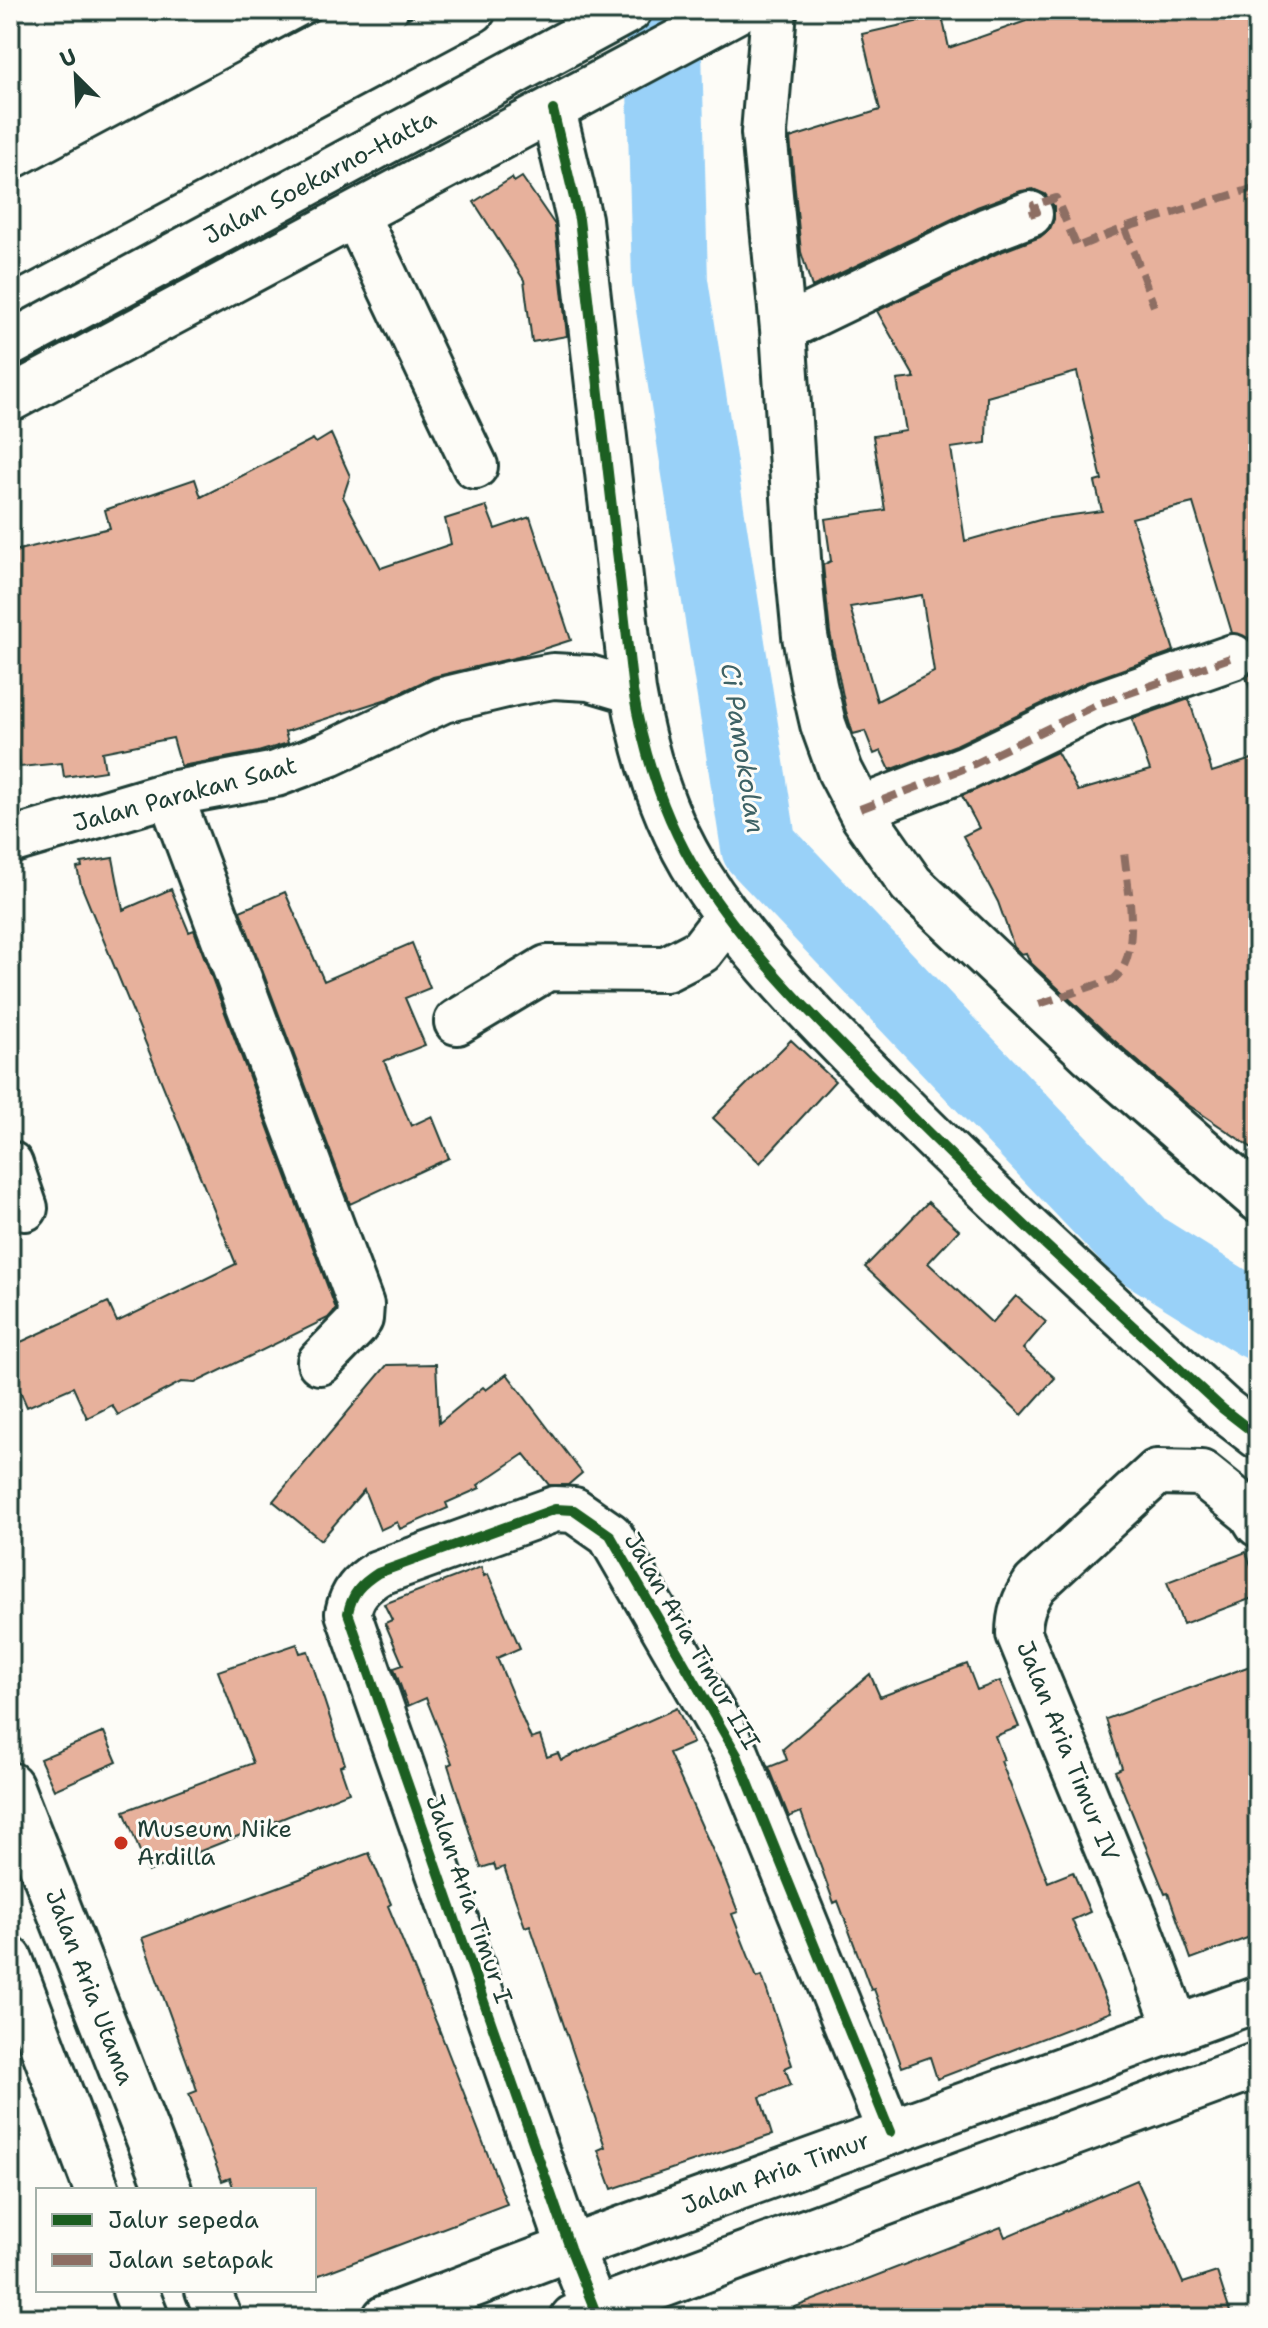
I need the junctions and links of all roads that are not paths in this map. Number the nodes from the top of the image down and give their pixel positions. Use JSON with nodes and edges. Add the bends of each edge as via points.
{"nodes":[{"id":1,"x":473,"y":10,"type":"edge"},
{"id":2,"x":774,"y":10,"type":"edge"},
{"id":3,"x":371,"y":13,"type":"edge"},
{"id":4,"x":616,"y":17,"type":"edge"},
{"id":5,"x":720,"y":20,"type":"edge"},
{"id":6,"x":571,"y":100,"type":"junction"},
{"id":7,"x":10,"y":210,"type":"edge"},
{"id":8,"x":1030,"y":214,"type":"dead end"},
{"id":9,"x":356,"y":215,"type":"junction"},
{"id":10,"x":10,"y":257,"type":"edge"},
{"id":11,"x":783,"y":329,"type":"junction"},
{"id":12,"x":10,"y":344,"type":"edge"},
{"id":13,"x":10,"y":399,"type":"edge"},
{"id":14,"x":475,"y":466,"type":"dead end"},
{"id":15,"x":1233,"y":657,"type":"dead end"},
{"id":16,"x":633,"y":691,"type":"junction"},
{"id":17,"x":170,"y":794,"type":"junction"},
{"id":18,"x":860,"y":809,"type":"junction"},
{"id":19,"x":10,"y":841,"type":"edge"},
{"id":20,"x":728,"y":916,"type":"junction"},
{"id":21,"x":457,"y":1022,"type":"dead end"},
{"id":22,"x":10,"y":1164,"type":"edge"},
{"id":23,"x":1258,"y":1199,"type":"edge"},
{"id":24,"x":25,"y":1208,"type":"dead end"},
{"id":25,"x":320,"y":1362,"type":"dead end"},
{"id":26,"x":1258,"y":1436,"type":"edge"},
{"id":27,"x":1258,"y":1524,"type":"edge"},
{"id":28,"x":378,"y":1573,"type":"joint"},
{"id":29,"x":10,"y":1785,"type":"edge"},
{"id":30,"x":10,"y":1959,"type":"edge"},
{"id":31,"x":1258,"y":1999,"type":"edge"},
{"id":32,"x":1177,"y":2029,"type":"junction"},
{"id":33,"x":1258,"y":2065,"type":"edge"},
{"id":34,"x":1021,"y":2085,"type":"junction"},
{"id":35,"x":890,"y":2132,"type":"junction"},
{"id":36,"x":1042,"y":2145,"type":"junction"},
{"id":37,"x":96,"y":2188,"type":"edge"},
{"id":38,"x":168,"y":2188,"type":"edge"},
{"id":39,"x":570,"y":2248,"type":"junction"},
{"id":40,"x":136,"y":2292,"type":"edge"},
{"id":41,"x":209,"y":2292,"type":"edge"},
{"id":42,"x":588,"y":2315,"type":"edge"},
{"id":43,"x":146,"y":2318,"type":"edge"},
{"id":44,"x":219,"y":2318,"type":"edge"},
{"id":45,"x":385,"y":2318,"type":"edge"}],
"edges":[{"from":1,"to":10,"type":"main road"},
{"from":2,"to":11,"type":"main road","via":[[764,133]]},
{"from":3,"to":7,"type":"main road"},
{"from":4,"to":12,"type":"main road","name":"Jalan Soekarno-Hatta"},
{"from":5,"to":6,"type":"main road","name":"Jalan Soekarno-Hatta"},
{"from":6,"to":9,"type":"main road","name":"Jalan Soekarno-Hatta"},
{"from":6,"to":16,"type":"main road","via":[[579,219]]},
{"from":8,"to":11,"type":"main road"},
{"from":9,"to":13,"type":"main road","name":"Jalan Soekarno-Hatta"},
{"from":9,"to":14,"type":"main road"},
{"from":11,"to":18,"type":"main road","via":[[805,636],[823,724]]},
{"from":15,"to":18,"type":"main road","via":[[1098,704],[966,768]]},
{"from":16,"to":17,"type":"main road","name":"Jalan Parakan Saat","via":[[589,678],[553,676],[514,683],[443,700],[276,774]]},
{"from":16,"to":20,"type":"main road","via":[[641,737],[666,809],[699,876]]},
{"from":17,"to":19,"type":"main road","name":"Jalan Parakan Saat"},
{"from":17,"to":25,"type":"main road","via":[[361,1305],[355,1326]]},
{"from":18,"to":23,"type":"main road","via":[[911,884],[1091,1054]]},
{"from":20,"to":21,"type":"main road","via":[[701,951],[666,969],[547,968]]},
{"from":20,"to":26,"type":"main road","via":[[833,1036],[971,1176]]},
{"from":22,"to":24,"type":"main road"},
{"from":27,"to":32,"type":"main road","name":"Jalan Aria Timur IV","via":[[1201,1473],[1157,1472],[1024,1600],[1019,1634]]},
{"from":28,"to":35,"type":"main road","name":"Jalan Aria Timur III","via":[[555,1509],[574,1510],[610,1535],[737,1755]]},
{"from":28,"to":39,"type":"main road","name":"Jalan Aria Timur I","via":[[351,1596],[348,1613]]},
{"from":29,"to":38,"type":"main road","name":"Jalan Aria Utama"},
{"from":30,"to":37,"type":"main road"},
{"from":31,"to":32,"type":"main road","name":"Jalan Aria Timur"},
{"from":32,"to":34,"type":"main road","name":"Jalan Aria Timur"},
{"from":33,"to":36,"type":"main road"},
{"from":34,"to":35,"type":"main road","name":"Jalan Aria Timur"},
{"from":34,"to":36,"type":"main road"},
{"from":35,"to":39,"type":"main road","name":"Jalan Aria Timur"},
{"from":36,"to":42,"type":"main road"},
{"from":39,"to":42,"type":"main road","name":"Jalan Aria Timur I"},
{"from":39,"to":45,"type":"main road","name":"Jalan Aria Timur"},
{"from":40,"to":43,"type":"main road"},
{"from":41,"to":44,"type":"main road"}]}
